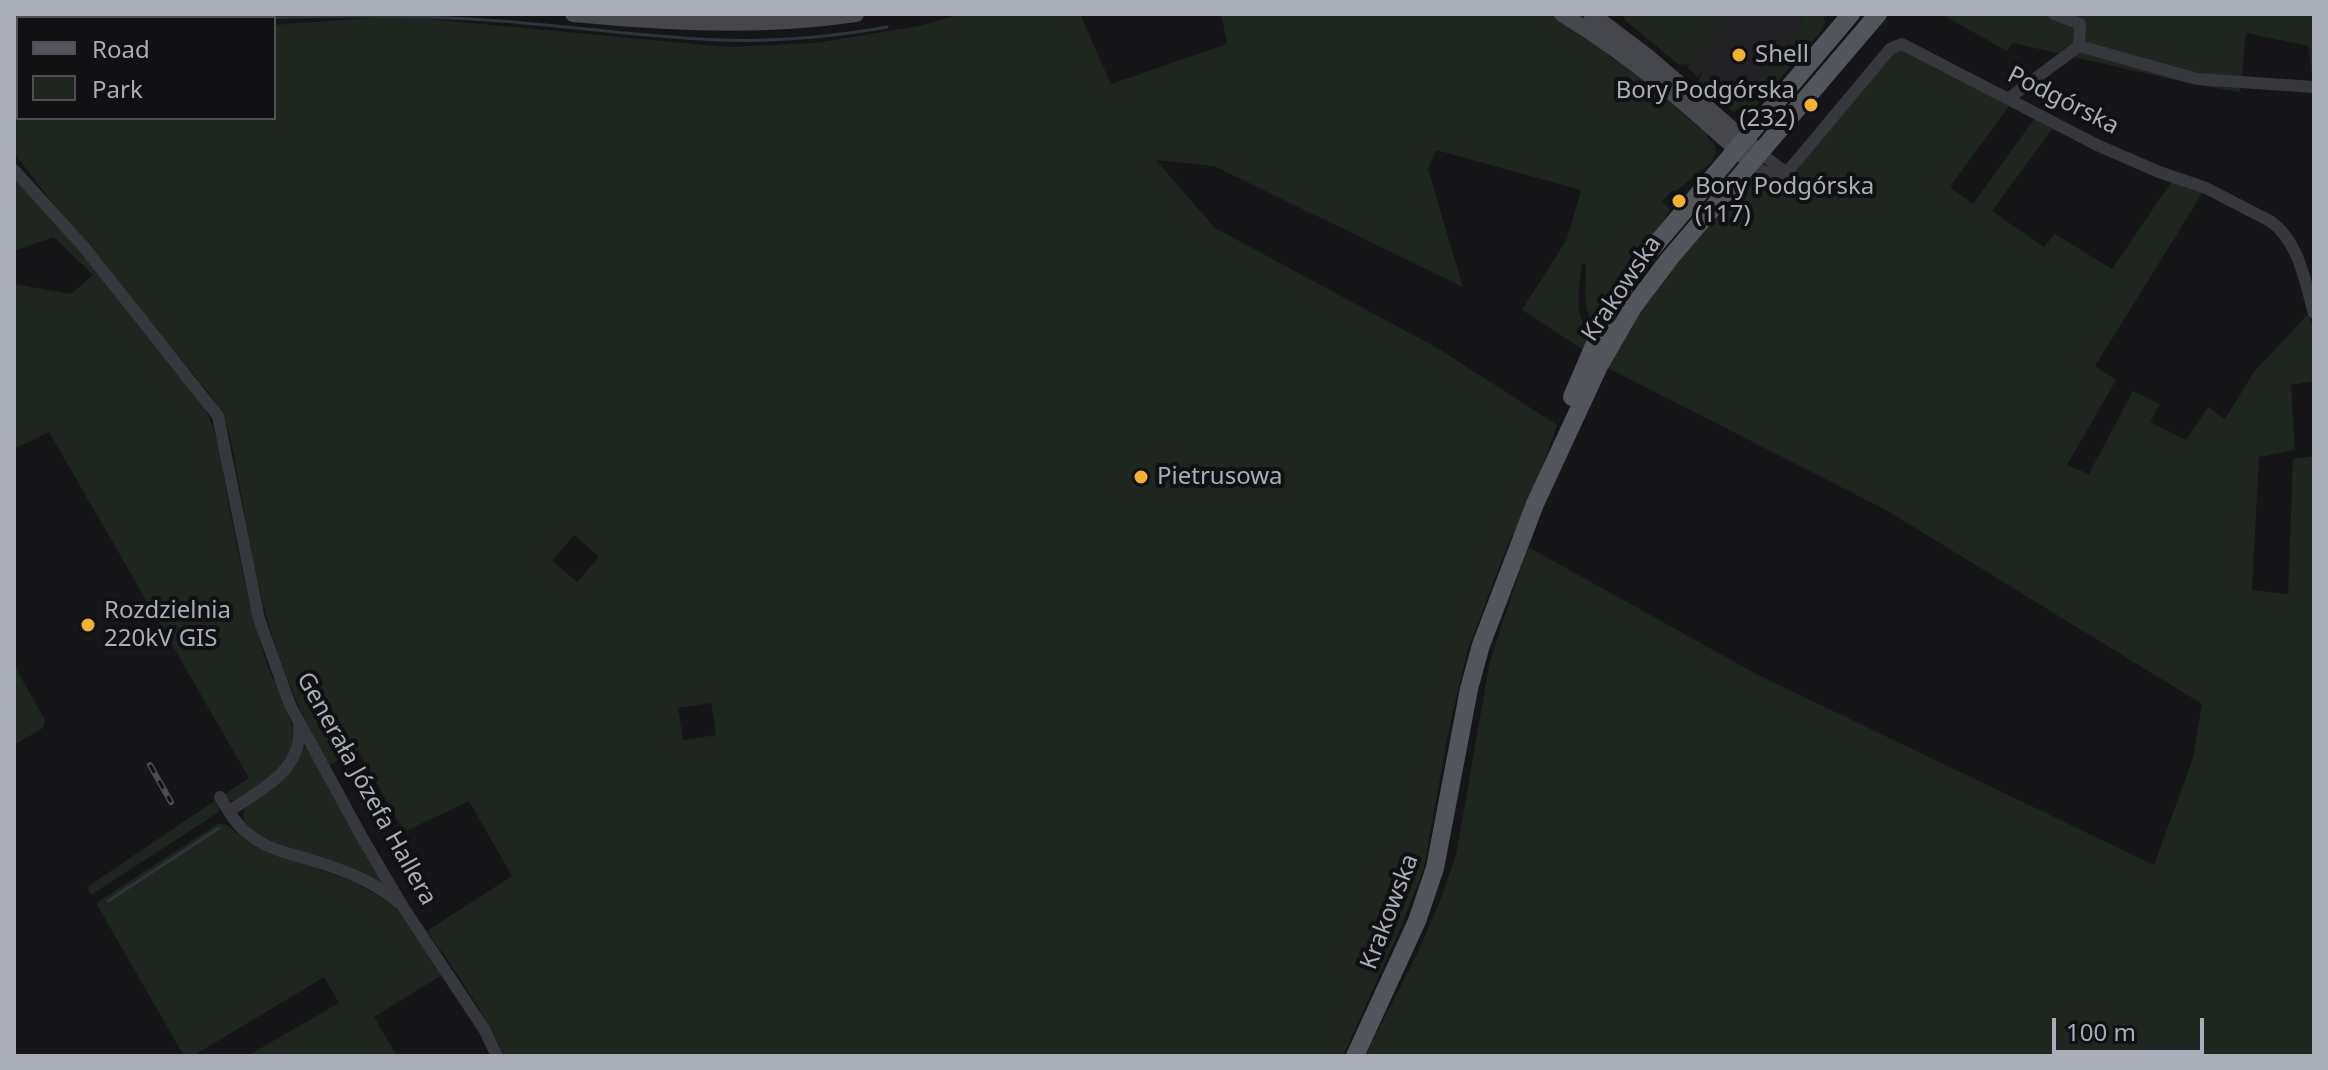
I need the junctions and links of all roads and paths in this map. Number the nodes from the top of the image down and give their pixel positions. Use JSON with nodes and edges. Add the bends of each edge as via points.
{"nodes":[{"id":1,"x":573,"y":14,"type":"edge"},
{"id":2,"x":856,"y":14,"type":"edge"},
{"id":3,"x":1562,"y":14,"type":"edge"},
{"id":4,"x":1591,"y":14,"type":"edge"},
{"id":5,"x":1851,"y":14,"type":"edge"},
{"id":6,"x":1878,"y":14,"type":"edge"},
{"id":7,"x":2054,"y":14,"type":"edge"},
{"id":8,"x":2079,"y":46,"type":"junction"},
{"id":9,"x":2314,"y":87,"type":"edge"},
{"id":10,"x":2009,"y":98,"type":"junction"},
{"id":11,"x":1765,"y":115,"type":"junction"},
{"id":12,"x":1727,"y":123,"type":"junction"},
{"id":13,"x":1740,"y":144,"type":"junction"},
{"id":14,"x":1755,"y":158,"type":"junction"},
{"id":15,"x":14,"y":170,"type":"edge"},
{"id":16,"x":2314,"y":313,"type":"edge"},
{"id":17,"x":1535,"y":504,"type":"junction"},
{"id":18,"x":298,"y":722,"type":"junction"},
{"id":19,"x":220,"y":797,"type":"dead end"},
{"id":20,"x":229,"y":811,"type":"junction"},
{"id":21,"x":403,"y":907,"type":"junction"},
{"id":22,"x":497,"y":1056,"type":"edge"},
{"id":23,"x":1355,"y":1056,"type":"edge"}],
"edges":[{"from":1,"to":2,"type":"main road","via":[[705,25]]},
{"from":3,"to":13,"type":"main road","via":[[1605,40]]},
{"from":4,"to":12,"type":"main road"},
{"from":5,"to":11,"type":"main road","name":"Krakowska"},
{"from":6,"to":14,"type":"main road","name":"Krakowska"},
{"from":7,"to":8,"type":"street","via":[[2080,24]]},
{"from":8,"to":9,"type":"street","via":[[2197,79]]},
{"from":8,"to":10,"type":"street"},
{"from":10,"to":14,"type":"street","name":"Podgórska","via":[[1902,44],[1785,172]]},
{"from":10,"to":16,"type":"street","name":"Podgórska","via":[[2097,145],[2226,197],[2276,226],[2294,249]]},
{"from":11,"to":12,"type":"main road"},
{"from":11,"to":13,"type":"main road","name":"Krakowska"},
{"from":12,"to":13,"type":"main road"},
{"from":13,"to":14,"type":"main road"},
{"from":13,"to":17,"type":"main road","name":"Krakowska","via":[[1614,300],[1570,401]]},
{"from":14,"to":17,"type":"main road","name":"Krakowska","via":[[1633,307],[1599,366]]},
{"from":15,"to":18,"type":"street","name":"Generała Józefa Hallera","via":[[83,246],[218,416],[259,619]]},
{"from":17,"to":23,"type":"main road","name":"Krakowska","via":[[1472,675],[1427,895]]},
{"from":18,"to":20,"type":"street","via":[[299,742],[289,766]]},
{"from":18,"to":21,"type":"street","name":"Generała Józefa Hallera"},
{"from":19,"to":20,"type":"street"},
{"from":20,"to":21,"type":"street","via":[[257,840],[364,880]]},
{"from":21,"to":22,"type":"street","name":"Generała Józefa Hallera"}]}
